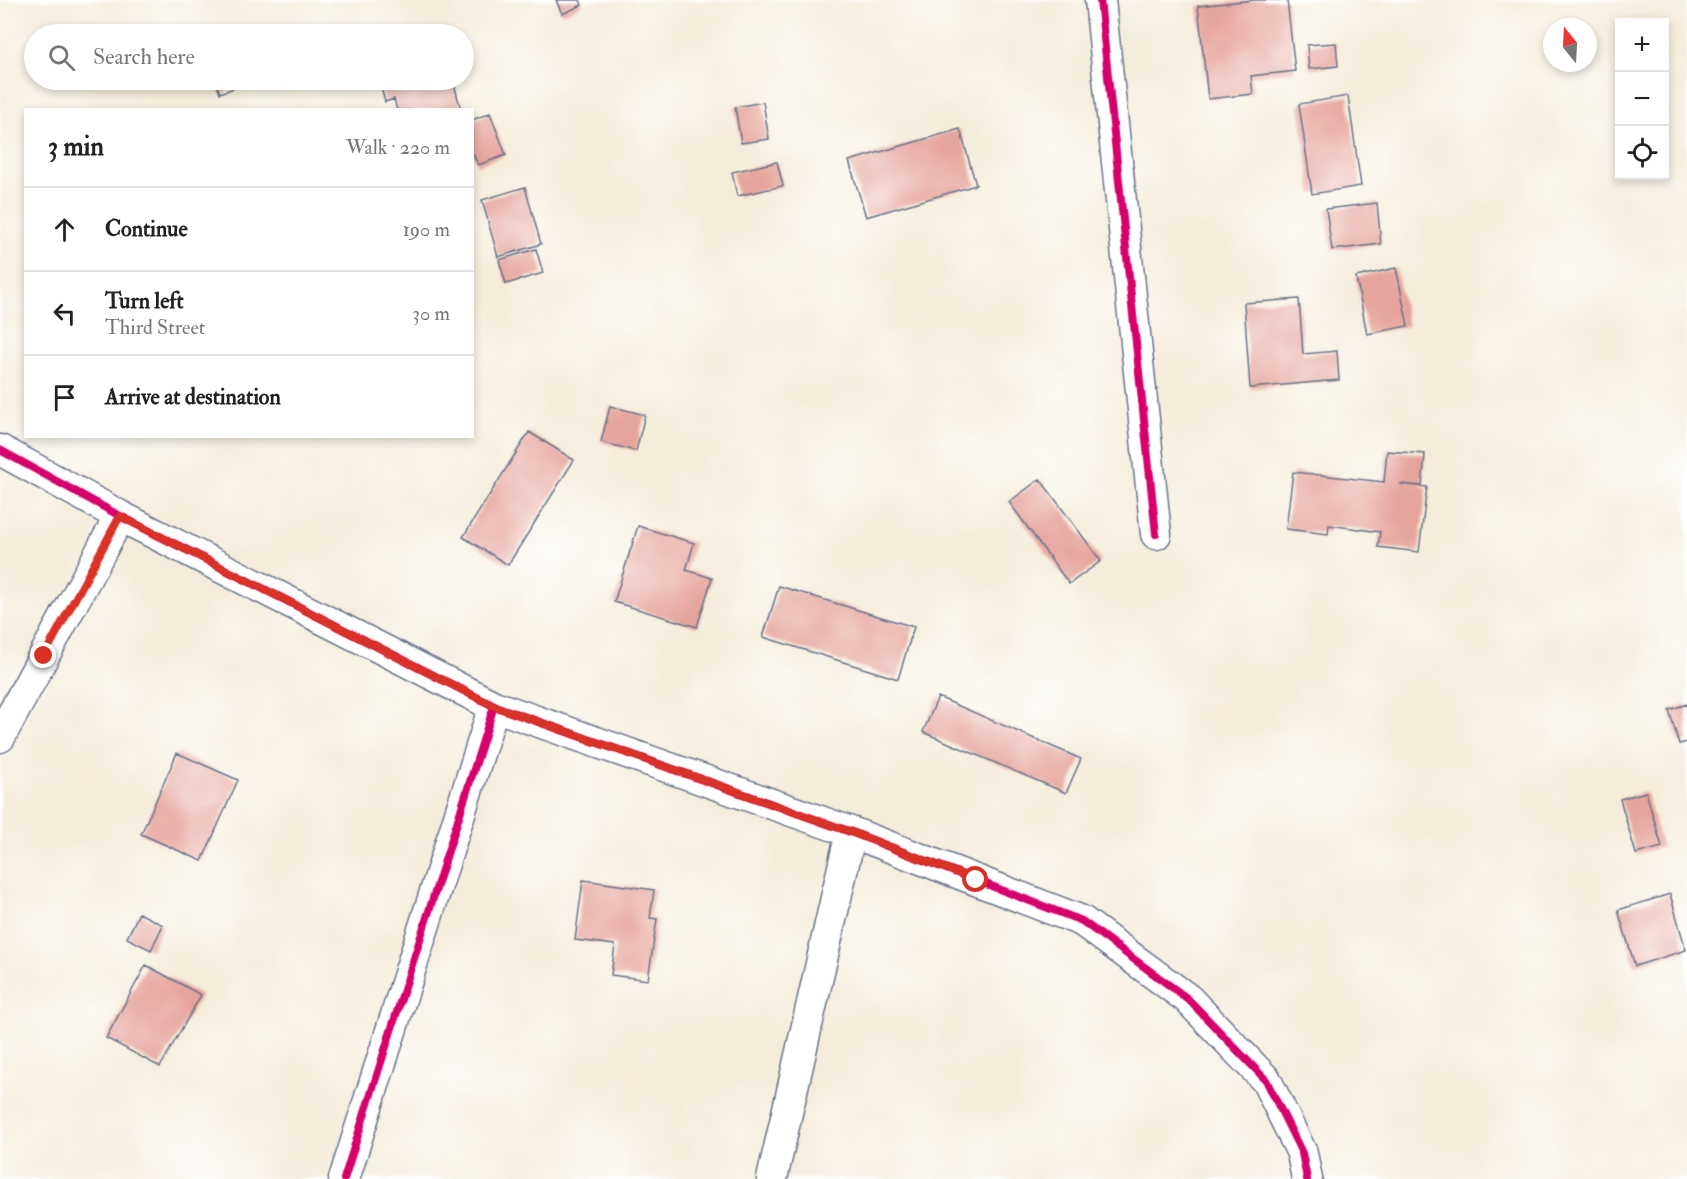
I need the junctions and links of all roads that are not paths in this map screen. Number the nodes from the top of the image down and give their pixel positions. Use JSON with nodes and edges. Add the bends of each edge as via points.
{"nodes":[{"id":1,"x":1100,"y":0,"type":"edge"},
{"id":2,"x":0,"y":450,"type":"edge"},
{"id":3,"x":120,"y":516,"type":"junction"},
{"id":4,"x":1156,"y":534,"type":"dead end"},
{"id":5,"x":494,"y":706,"type":"junction"},
{"id":6,"x":0,"y":737,"type":"edge"},
{"id":7,"x":851,"y":832,"type":"junction"},
{"id":8,"x":344,"y":1179,"type":"edge"},
{"id":9,"x":772,"y":1179,"type":"edge"},
{"id":10,"x":1307,"y":1179,"type":"edge"}],
"edges":[{"from":1,"to":4,"type":"street"},
{"from":2,"to":3,"type":"street"},
{"from":3,"to":5,"type":"street"},
{"from":3,"to":6,"type":"street"},
{"from":5,"to":7,"type":"street"},
{"from":5,"to":8,"type":"street"},
{"from":7,"to":9,"type":"street"},
{"from":7,"to":10,"type":"street","via":[[1082,921],[1188,999],[1266,1080],[1302,1153]]}]}
